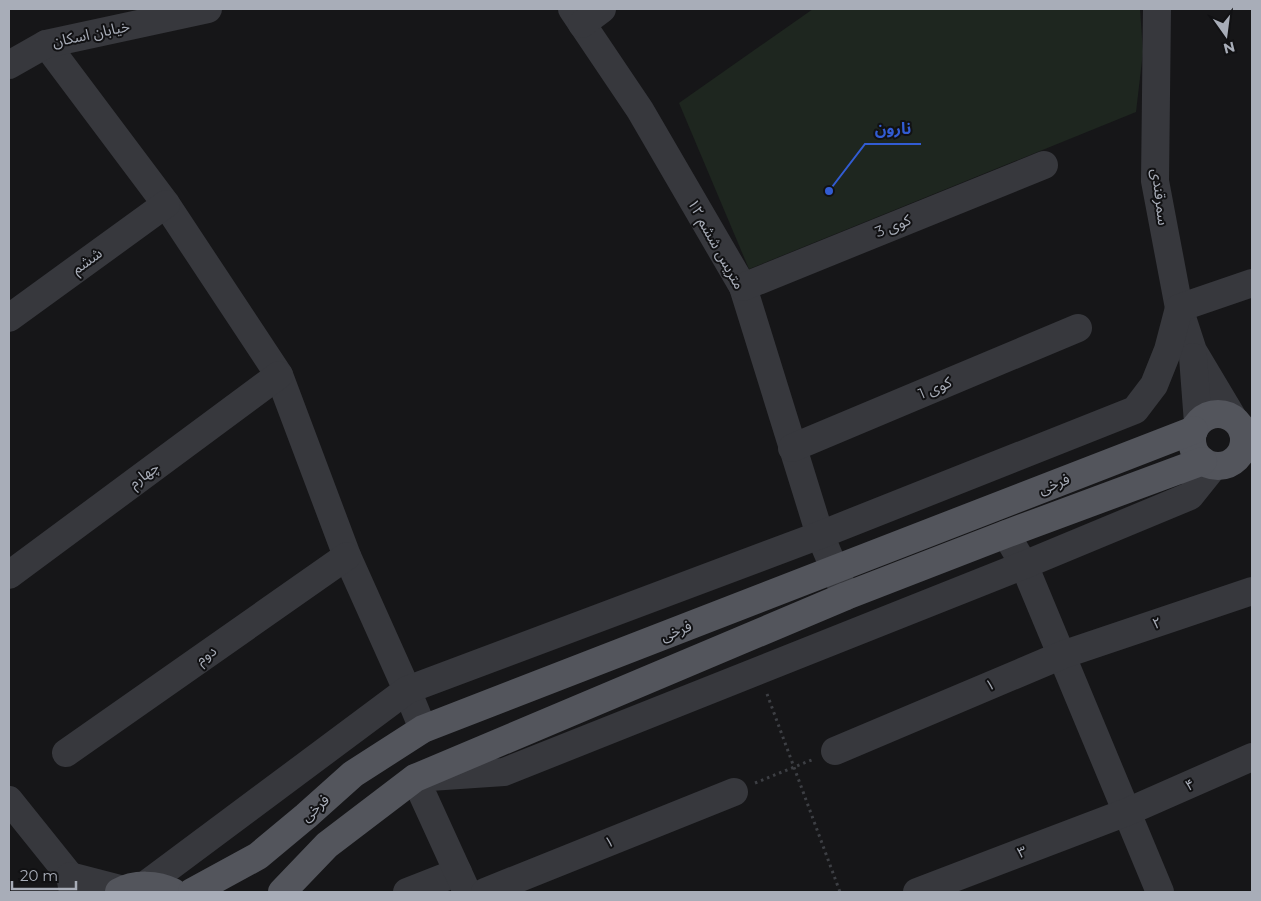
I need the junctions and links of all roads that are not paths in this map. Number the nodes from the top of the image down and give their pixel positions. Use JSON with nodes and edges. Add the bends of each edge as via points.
{"nodes":[{"id":1,"x":208,"y":9,"type":"edge"},
{"id":2,"x":1157,"y":9,"type":"edge"},
{"id":3,"x":585,"y":14,"type":"edge"},
{"id":4,"x":46,"y":44,"type":"junction"},
{"id":5,"x":9,"y":65,"type":"edge"},
{"id":6,"x":1044,"y":165,"type":"dead end"},
{"id":7,"x":166,"y":204,"type":"junction"},
{"id":8,"x":1252,"y":283,"type":"edge"},
{"id":9,"x":743,"y":288,"type":"junction"},
{"id":10,"x":1179,"y":308,"type":"junction"},
{"id":11,"x":9,"y":318,"type":"edge"},
{"id":12,"x":1078,"y":328,"type":"dead end"},
{"id":13,"x":1193,"y":351,"type":"junction"},
{"id":14,"x":279,"y":375,"type":"junction"},
{"id":15,"x":1196,"y":426,"type":"junction"},
{"id":16,"x":1243,"y":430,"type":"edge"},
{"id":17,"x":792,"y":448,"type":"junction"},
{"id":18,"x":1214,"y":464,"type":"junction"},
{"id":19,"x":1252,"y":470,"type":"edge"},
{"id":20,"x":1006,"y":534,"type":"junction"},
{"id":21,"x":820,"y":535,"type":"junction"},
{"id":22,"x":347,"y":556,"type":"junction"},
{"id":23,"x":1024,"y":565,"type":"junction"},
{"id":24,"x":835,"y":570,"type":"junction"},
{"id":25,"x":9,"y":575,"type":"edge"},
{"id":26,"x":1252,"y":590,"type":"edge"},
{"id":27,"x":846,"y":596,"type":"junction"},
{"id":28,"x":1062,"y":655,"type":"junction"},
{"id":29,"x":407,"y":690,"type":"junction"},
{"id":30,"x":423,"y":729,"type":"junction"},
{"id":31,"x":835,"y":751,"type":"dead end"},
{"id":32,"x":66,"y":754,"type":"dead end"},
{"id":33,"x":1252,"y":758,"type":"edge"},
{"id":34,"x":415,"y":778,"type":"junction"},
{"id":35,"x":734,"y":792,"type":"road end"},
{"id":36,"x":9,"y":800,"type":"edge"},
{"id":37,"x":1127,"y":812,"type":"junction"},
{"id":38,"x":462,"y":882,"type":"edge"},
{"id":39,"x":71,"y":884,"type":"edge"},
{"id":40,"x":129,"y":889,"type":"edge"},
{"id":41,"x":173,"y":892,"type":"edge"},
{"id":42,"x":192,"y":892,"type":"edge"},
{"id":43,"x":282,"y":892,"type":"edge"},
{"id":44,"x":407,"y":892,"type":"edge"},
{"id":45,"x":485,"y":892,"type":"edge"},
{"id":46,"x":917,"y":892,"type":"edge"},
{"id":47,"x":1160,"y":892,"type":"edge"}],
"edges":[{"from":1,"to":4,"type":"street","name":"خیابان اسکان"},
{"from":2,"to":10,"type":"street","name":"سمرقندی","via":[[1155,181]]},
{"from":3,"to":9,"type":"street","name":"۱۲ متریس ششم"},
{"from":4,"to":5,"type":"street","name":"خیابان اسکان"},
{"from":4,"to":7,"type":"street"},
{"from":6,"to":9,"type":"street","name":"کوی 3"},
{"from":7,"to":11,"type":"street","name":"ششم"},
{"from":7,"to":14,"type":"street"},
{"from":8,"to":10,"type":"street"},
{"from":9,"to":17,"type":"street","name":"۱۲ متریس ششم"},
{"from":10,"to":13,"type":"street","name":"سمرقندی"},
{"from":10,"to":21,"type":"street","via":[[1168,350],[1154,385],[1135,410]]},
{"from":12,"to":17,"type":"street","name":"کوی 1"},
{"from":13,"to":15,"type":"street"},
{"from":13,"to":16,"type":"street"},
{"from":14,"to":22,"type":"street"},
{"from":14,"to":25,"type":"street","name":"چهارم"},
{"from":15,"to":16,"type":"main road","via":[[1204,418],[1218,413]]},
{"from":15,"to":18,"type":"main road","via":[[1192,438],[1196,455]]},
{"from":15,"to":24,"type":"main road","name":"فرخی"},
{"from":16,"to":18,"type":"main road","via":[[1243,450],[1233,462]]},
{"from":17,"to":21,"type":"street","name":"۱۲ متریس ششم"},
{"from":18,"to":19,"type":"main road"},
{"from":18,"to":20,"type":"main road","name":"فرخی"},
{"from":18,"to":23,"type":"street","via":[[1190,496]]},
{"from":20,"to":23,"type":"street"},
{"from":20,"to":27,"type":"main road","name":"فرخی"},
{"from":21,"to":24,"type":"street","name":"۱۲ متریس ششم"},
{"from":21,"to":29,"type":"street"},
{"from":22,"to":29,"type":"street"},
{"from":22,"to":32,"type":"street","name":"دوم"},
{"from":23,"to":28,"type":"street"},
{"from":23,"to":34,"type":"street","via":[[504,772]]},
{"from":24,"to":27,"type":"street","name":"۱۲ متریس ششم"},
{"from":24,"to":30,"type":"main road","name":"فرخی"},
{"from":26,"to":28,"type":"street","name":"۲"},
{"from":27,"to":34,"type":"main road","name":"فرخی"},
{"from":28,"to":31,"type":"street","name":"۱"},
{"from":28,"to":37,"type":"street"},
{"from":29,"to":30,"type":"street"},
{"from":29,"to":40,"type":"street"},
{"from":30,"to":42,"type":"main road","name":"فرخی","via":[[353,774],[258,856]]},
{"from":33,"to":37,"type":"street","name":"۴"},
{"from":34,"to":38,"type":"street"},
{"from":34,"to":43,"type":"main road","name":"فرخی","via":[[327,845]]},
{"from":35,"to":45,"type":"street","name":"۱"},
{"from":36,"to":39,"type":"street"},
{"from":37,"to":46,"type":"street","name":"۳"},
{"from":37,"to":47,"type":"street"},
{"from":38,"to":44,"type":"street"},
{"from":39,"to":40,"type":"street"},
{"from":40,"to":41,"type":"main road","via":[[164,888]]}]}
